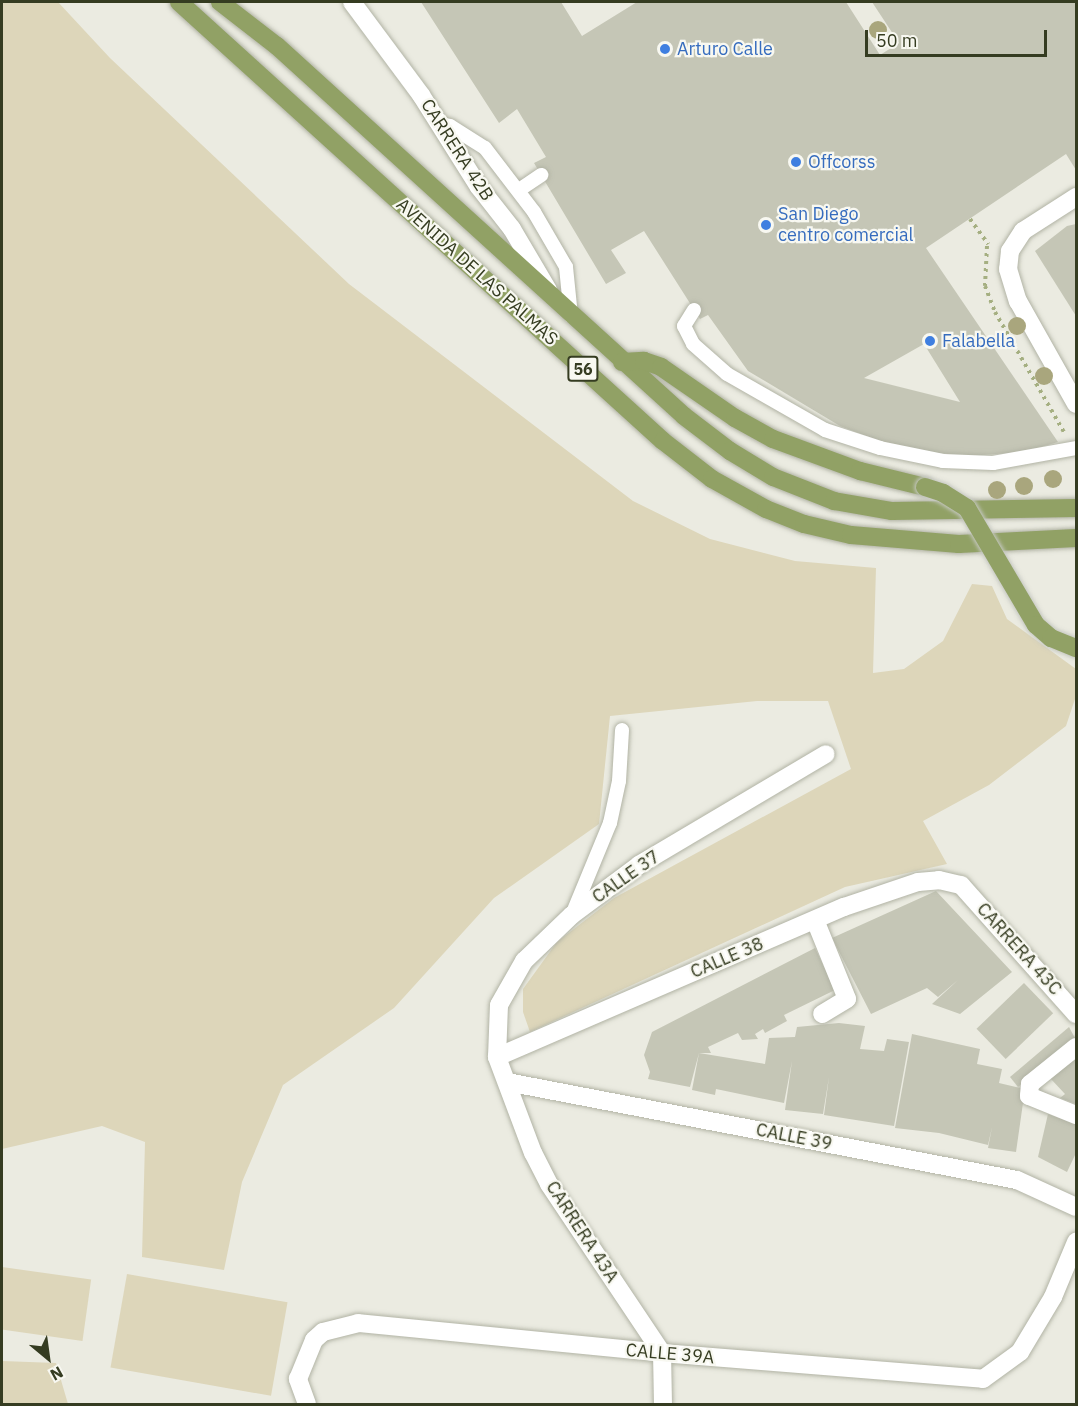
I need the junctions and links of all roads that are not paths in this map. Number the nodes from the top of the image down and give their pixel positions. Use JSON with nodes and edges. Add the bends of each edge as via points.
{"nodes":[{"id":1,"x":179,"y":2,"type":"edge"},
{"id":2,"x":220,"y":2,"type":"edge"},
{"id":3,"x":352,"y":2,"type":"edge"},
{"id":4,"x":438,"y":124,"type":"junction"},
{"id":5,"x":541,"y":175,"type":"dead end"},
{"id":6,"x":519,"y":190,"type":"junction"},
{"id":7,"x":1077,"y":198,"type":"edge"},
{"id":8,"x":556,"y":303,"type":"junction"},
{"id":9,"x":694,"y":310,"type":"dead end"},
{"id":10,"x":572,"y":316,"type":"junction"},
{"id":11,"x":622,"y":362,"type":"junction"},
{"id":12,"x":1077,"y":404,"type":"edge"},
{"id":13,"x":1077,"y":448,"type":"edge"},
{"id":14,"x":1077,"y":508,"type":"edge"},
{"id":15,"x":1077,"y":538,"type":"edge"},
{"id":16,"x":1077,"y":648,"type":"edge"},
{"id":17,"x":622,"y":730,"type":"dead end"},
{"id":18,"x":826,"y":754,"type":"dead end"},
{"id":19,"x":961,"y":885,"type":"joint"},
{"id":20,"x":572,"y":915,"type":"junction"},
{"id":21,"x":814,"y":920,"type":"junction"},
{"id":22,"x":822,"y":1014,"type":"dead end"},
{"id":23,"x":1077,"y":1014,"type":"edge"},
{"id":24,"x":1077,"y":1047,"type":"edge"},
{"id":25,"x":497,"y":1056,"type":"junction"},
{"id":26,"x":507,"y":1082,"type":"junction"},
{"id":27,"x":1077,"y":1114,"type":"edge"},
{"id":28,"x":1077,"y":1208,"type":"edge"},
{"id":29,"x":1077,"y":1242,"type":"edge"},
{"id":30,"x":662,"y":1353,"type":"junction"},
{"id":31,"x":306,"y":1404,"type":"edge"},
{"id":32,"x":663,"y":1404,"type":"edge"}],
"edges":[{"from":1,"to":15,"type":"main road","name":"AVENIDA DE LAS PALMAS","number":"56","via":[[663,441],[712,479],[766,509],[804,524],[851,535],[959,544]]},
{"from":2,"to":8,"type":"main road","name":"AVENIDA DE LAS PALMAS","number":"56","via":[[285,54]]},
{"from":3,"to":4,"type":"street","name":"CARRERA 42B"},
{"from":4,"to":6,"type":"lane","via":[[450,126],[485,148]]},
{"from":4,"to":8,"type":"street","name":"CARRERA 42B","via":[[512,229]]},
{"from":5,"to":6,"type":"lane"},
{"from":6,"to":10,"type":"lane","via":[[566,267]]},
{"from":7,"to":12,"type":"street","via":[[1023,231],[1010,251],[1008,269],[1015,294]]},
{"from":8,"to":10,"type":"main road","name":"AVENIDA DE LAS PALMAS","number":"56"},
{"from":9,"to":13,"type":"lane","via":[[684,326],[693,344],[735,380],[825,430],[880,448],[943,461],[993,463]]},
{"from":10,"to":11,"type":"main road","name":"AVENIDA DE LAS PALMAS","number":"56"},
{"from":11,"to":14,"type":"main road","name":"AVENIDA DE LAS PALMAS","number":"56","via":[[730,451],[807,492],[892,511]]},
{"from":11,"to":16,"type":"main road","bridge":true,"via":[[644,361],[661,367],[773,439],[860,471],[943,493],[967,508],[1036,625],[1051,638]]},
{"from":17,"to":20,"type":"lane","via":[[619,781],[610,823]]},
{"from":18,"to":20,"type":"street","name":"CALLE 37","via":[[639,865]]},
{"from":19,"to":21,"type":"street","name":"CALLE 38","via":[[939,880],[918,882]]},
{"from":19,"to":23,"type":"street","name":"CARRERA 43C"},
{"from":20,"to":25,"type":"street","name":"CALLE 37","via":[[524,961],[499,1005]]},
{"from":21,"to":22,"type":"street","via":[[847,999]]},
{"from":21,"to":25,"type":"street","name":"CALLE 38"},
{"from":24,"to":27,"type":"street","via":[[1030,1084],[1029,1096]]},
{"from":25,"to":26,"type":"street","name":"CARRERA 43A"},
{"from":26,"to":28,"type":"street","name":"CALLE 39","via":[[1017,1180]]},
{"from":26,"to":30,"type":"street","name":"CARRERA 43A","via":[[533,1154],[549,1184]]},
{"from":29,"to":30,"type":"street","name":"CALLE 39A","via":[[1053,1297],[1020,1352],[983,1379]]},
{"from":30,"to":31,"type":"street","name":"CALLE 39A","via":[[358,1323],[323,1332],[314,1340],[298,1379]]},
{"from":30,"to":32,"type":"street"}]}
